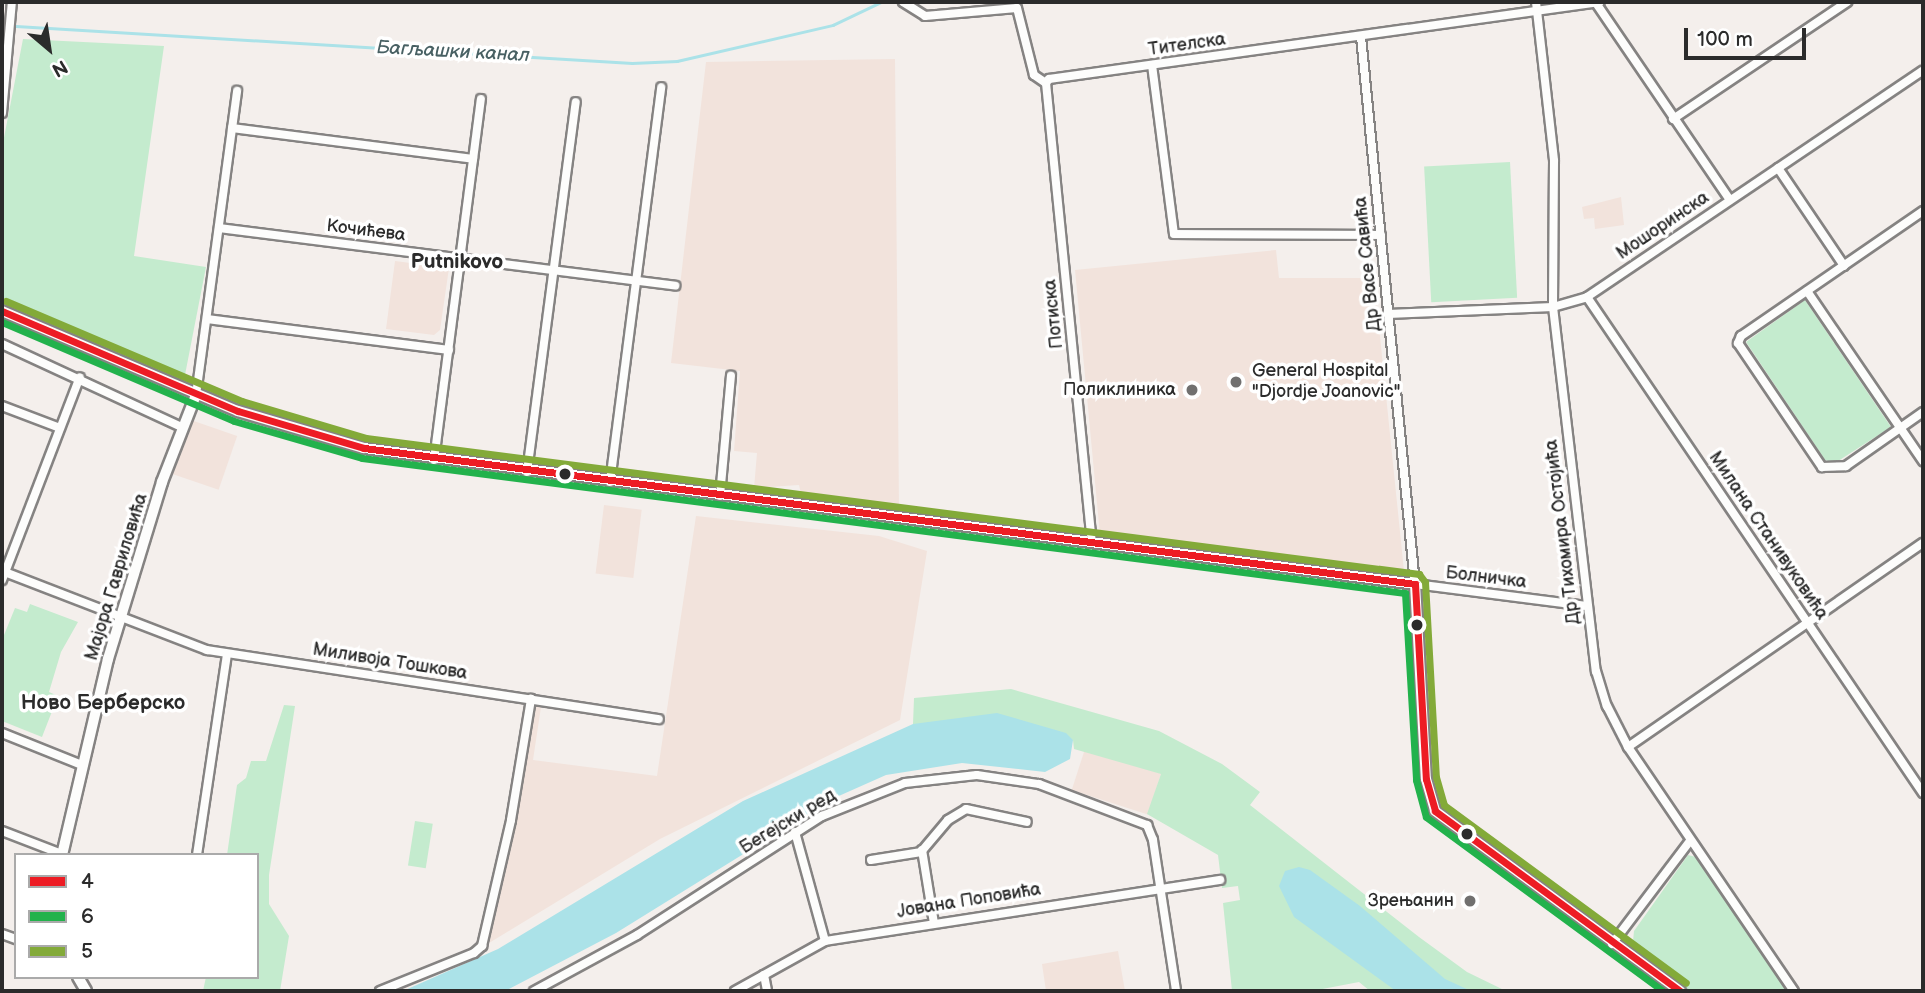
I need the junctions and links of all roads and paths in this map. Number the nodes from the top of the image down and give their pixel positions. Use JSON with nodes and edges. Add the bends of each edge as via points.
{"nodes":[{"id":1,"x":12,"y":2,"type":"edge"},
{"id":2,"x":903,"y":2,"type":"edge"},
{"id":3,"x":1536,"y":2,"type":"edge"},
{"id":4,"x":1598,"y":2,"type":"edge"},
{"id":5,"x":1847,"y":2,"type":"edge"},
{"id":6,"x":1537,"y":12,"type":"junction"},
{"id":7,"x":1362,"y":37,"type":"junction"},
{"id":8,"x":1152,"y":65,"type":"junction"},
{"id":9,"x":1923,"y":71,"type":"edge"},
{"id":10,"x":1046,"y":83,"type":"junction"},
{"id":11,"x":661,"y":87,"type":"dead end"},
{"id":12,"x":237,"y":91,"type":"dead end"},
{"id":13,"x":3,"y":98,"type":"edge"},
{"id":14,"x":481,"y":99,"type":"dead end"},
{"id":15,"x":576,"y":102,"type":"dead end"},
{"id":16,"x":2,"y":113,"type":"edge"},
{"id":17,"x":1673,"y":119,"type":"junction"},
{"id":18,"x":232,"y":128,"type":"junction"},
{"id":19,"x":473,"y":159,"type":"junction"},
{"id":20,"x":1778,"y":168,"type":"junction"},
{"id":21,"x":1730,"y":200,"type":"junction"},
{"id":22,"x":1923,"y":211,"type":"edge"},
{"id":23,"x":219,"y":228,"type":"junction"},
{"id":24,"x":1381,"y":235,"type":"junction"},
{"id":25,"x":460,"y":258,"type":"junction"},
{"id":26,"x":1844,"y":266,"type":"junction"},
{"id":27,"x":554,"y":270,"type":"junction"},
{"id":28,"x":636,"y":281,"type":"junction"},
{"id":29,"x":675,"y":286,"type":"dead end"},
{"id":30,"x":1807,"y":291,"type":"junction"},
{"id":31,"x":1587,"y":297,"type":"junction"},
{"id":32,"x":1553,"y":307,"type":"junction"},
{"id":33,"x":2,"y":311,"type":"edge"},
{"id":34,"x":1388,"y":314,"type":"junction"},
{"id":35,"x":207,"y":319,"type":"junction"},
{"id":36,"x":2,"y":344,"type":"edge"},
{"id":37,"x":449,"y":350,"type":"junction"},
{"id":38,"x":731,"y":375,"type":"dead end"},
{"id":39,"x":80,"y":377,"type":"junction"},
{"id":40,"x":195,"y":395,"type":"junction"},
{"id":41,"x":2,"y":406,"type":"edge"},
{"id":42,"x":1923,"y":412,"type":"edge"},
{"id":43,"x":182,"y":427,"type":"junction"},
{"id":44,"x":60,"y":428,"type":"junction"},
{"id":45,"x":1901,"y":428,"type":"junction"},
{"id":46,"x":434,"y":460,"type":"junction"},
{"id":47,"x":1923,"y":461,"type":"edge"},
{"id":48,"x":527,"y":472,"type":"junction"},
{"id":49,"x":610,"y":482,"type":"junction"},
{"id":50,"x":720,"y":496,"type":"junction"},
{"id":51,"x":1092,"y":541,"type":"junction"},
{"id":52,"x":1923,"y":543,"type":"edge"},
{"id":53,"x":3,"y":574,"type":"edge"},
{"id":54,"x":1415,"y":584,"type":"junction"},
{"id":55,"x":1587,"y":607,"type":"junction"},
{"id":56,"x":122,"y":616,"type":"junction"},
{"id":57,"x":1807,"y":623,"type":"junction"},
{"id":58,"x":227,"y":653,"type":"junction"},
{"id":59,"x":531,"y":699,"type":"junction"},
{"id":60,"x":659,"y":719,"type":"dead end"},
{"id":61,"x":2,"y":733,"type":"edge"},
{"id":62,"x":1628,"y":747,"type":"junction"},
{"id":63,"x":82,"y":765,"type":"junction"},
{"id":64,"x":1923,"y":793,"type":"edge"},
{"id":65,"x":1027,"y":822,"type":"dead end"},
{"id":66,"x":2,"y":831,"type":"edge"},
{"id":67,"x":795,"y":832,"type":"junction"},
{"id":68,"x":1690,"y":841,"type":"junction"},
{"id":69,"x":922,"y":850,"type":"junction"},
{"id":70,"x":59,"y":853,"type":"edge"},
{"id":71,"x":62,"y":853,"type":"edge"},
{"id":72,"x":197,"y":853,"type":"edge"},
{"id":73,"x":871,"y":860,"type":"dead end"},
{"id":74,"x":1220,"y":880,"type":"dead end"},
{"id":75,"x":1161,"y":887,"type":"junction"},
{"id":76,"x":934,"y":923,"type":"junction"},
{"id":77,"x":825,"y":941,"type":"junction"},
{"id":78,"x":1612,"y":944,"type":"junction"},
{"id":79,"x":764,"y":975,"type":"junction"},
{"id":80,"x":380,"y":991,"type":"edge"},
{"id":81,"x":534,"y":991,"type":"edge"},
{"id":82,"x":735,"y":991,"type":"edge"},
{"id":83,"x":767,"y":991,"type":"edge"},
{"id":84,"x":1176,"y":991,"type":"edge"},
{"id":85,"x":1680,"y":991,"type":"edge"},
{"id":86,"x":1794,"y":991,"type":"edge"}],
"edges":[{"from":1,"to":13,"type":"street"},
{"from":2,"to":10,"type":"street","via":[[925,16],[1017,8],[1034,75]]},
{"from":3,"to":6,"type":"street","name":"Др Тихомира Остојића"},
{"from":4,"to":6,"type":"street","name":"Тителска"},
{"from":4,"to":17,"type":"street"},
{"from":5,"to":17,"type":"street"},
{"from":6,"to":7,"type":"street","name":"Тителска"},
{"from":6,"to":32,"type":"street","name":"Др Тихомира Остојића","via":[[1554,160]]},
{"from":7,"to":8,"type":"street","name":"Тителска"},
{"from":7,"to":24,"type":"street","name":"Др Васе Савића"},
{"from":8,"to":10,"type":"street","name":"Тителска"},
{"from":8,"to":24,"type":"street","via":[[1172,229],[1177,235]]},
{"from":9,"to":20,"type":"street","name":"Мошоринска"},
{"from":10,"to":51,"type":"street","name":"Потиска"},
{"from":11,"to":28,"type":"street"},
{"from":12,"to":18,"type":"street"},
{"from":13,"to":16,"type":"street"},
{"from":14,"to":19,"type":"street"},
{"from":15,"to":27,"type":"street"},
{"from":17,"to":21,"type":"street"},
{"from":18,"to":19,"type":"street"},
{"from":18,"to":23,"type":"street"},
{"from":19,"to":25,"type":"street"},
{"from":20,"to":21,"type":"street","name":"Мошоринска"},
{"from":20,"to":26,"type":"street"},
{"from":21,"to":31,"type":"street","name":"Мошоринска"},
{"from":22,"to":26,"type":"street"},
{"from":23,"to":25,"type":"street","name":"Кочићева"},
{"from":23,"to":35,"type":"street"},
{"from":24,"to":34,"type":"street","name":"Др Васе Савића"},
{"from":25,"to":27,"type":"street","name":"Кочићева"},
{"from":25,"to":37,"type":"street"},
{"from":26,"to":30,"type":"street"},
{"from":27,"to":28,"type":"street","name":"Кочићева"},
{"from":27,"to":48,"type":"street"},
{"from":28,"to":29,"type":"street","name":"Кочићева"},
{"from":28,"to":49,"type":"street"},
{"from":30,"to":45,"type":"street"},
{"from":30,"to":45,"type":"street","via":[[1741,336],[1739,347],[1822,467],[1846,466]]},
{"from":31,"to":32,"type":"street","name":"Мошоринска"},
{"from":31,"to":57,"type":"street","name":"Милана Станивуковића"},
{"from":32,"to":34,"type":"street","name":"Мошоринска"},
{"from":32,"to":55,"type":"street","name":"Др Тихомира Остојића"},
{"from":33,"to":40,"type":"street","name":"Болничка"},
{"from":34,"to":54,"type":"street","name":"Др Васе Савића"},
{"from":35,"to":37,"type":"street"},
{"from":35,"to":40,"type":"street"},
{"from":36,"to":39,"type":"street"},
{"from":37,"to":46,"type":"street"},
{"from":38,"to":50,"type":"street"},
{"from":39,"to":43,"type":"street"},
{"from":39,"to":44,"type":"street"},
{"from":40,"to":43,"type":"street","name":"Мајора Гавриловића"},
{"from":40,"to":46,"type":"street","name":"Болничка","via":[[296,432]]},
{"from":41,"to":44,"type":"street"},
{"from":42,"to":45,"type":"street"},
{"from":43,"to":56,"type":"street","name":"Мајора Гавриловића"},
{"from":44,"to":53,"type":"street"},
{"from":45,"to":47,"type":"street"},
{"from":46,"to":48,"type":"street","name":"Болничка"},
{"from":48,"to":49,"type":"street","name":"Болничка"},
{"from":49,"to":50,"type":"street","name":"Болничка"},
{"from":50,"to":51,"type":"street","name":"Болничка"},
{"from":51,"to":54,"type":"street","name":"Болничка"},
{"from":52,"to":57,"type":"street"},
{"from":53,"to":56,"type":"street","name":"Миливоја Тошкова"},
{"from":54,"to":55,"type":"street","name":"Болничка"},
{"from":54,"to":78,"type":"street","name":"Др Васе Савића","via":[[1426,779],[1434,811]]},
{"from":55,"to":62,"type":"street","name":"Др Тихомира Остојића","via":[[1599,684]]},
{"from":56,"to":58,"type":"street","name":"Миливоја Тошкова","via":[[207,650]]},
{"from":56,"to":63,"type":"street","name":"Мајора Гавриловића"},
{"from":57,"to":62,"type":"street"},
{"from":57,"to":64,"type":"street","name":"Милана Станивуковића"},
{"from":58,"to":59,"type":"street","name":"Миливоја Тошкова"},
{"from":58,"to":72,"type":"street"},
{"from":59,"to":60,"type":"street","name":"Миливоја Тошкова"},
{"from":59,"to":80,"type":"street","via":[[484,940],[474,953]]},
{"from":61,"to":63,"type":"street"},
{"from":62,"to":68,"type":"street","name":"Др Тихомира Остојића"},
{"from":63,"to":71,"type":"street","name":"Мајора Гавриловића"},
{"from":65,"to":69,"type":"street","via":[[966,810],[948,820]]},
{"from":66,"to":70,"type":"street"},
{"from":67,"to":75,"type":"street","name":"Бегејски ред","via":[[850,803],[905,783],[977,775],[1039,784],[1147,825]]},
{"from":67,"to":77,"type":"street"},
{"from":67,"to":81,"type":"street","name":"Бегејски ред","via":[[637,935]]},
{"from":68,"to":78,"type":"street"},
{"from":68,"to":86,"type":"street","name":"Др Тихомира Остојића"},
{"from":69,"to":73,"type":"street"},
{"from":69,"to":76,"type":"street"},
{"from":74,"to":75,"type":"street","name":"Јована Поповића"},
{"from":75,"to":76,"type":"street","name":"Јована Поповића"},
{"from":75,"to":84,"type":"street"},
{"from":76,"to":77,"type":"street","name":"Јована Поповића"},
{"from":77,"to":79,"type":"street","name":"Јована Поповића"},
{"from":78,"to":85,"type":"street","name":"Др Васе Савића"},
{"from":79,"to":82,"type":"street","name":"Јована Поповића"},
{"from":79,"to":83,"type":"street"}]}
